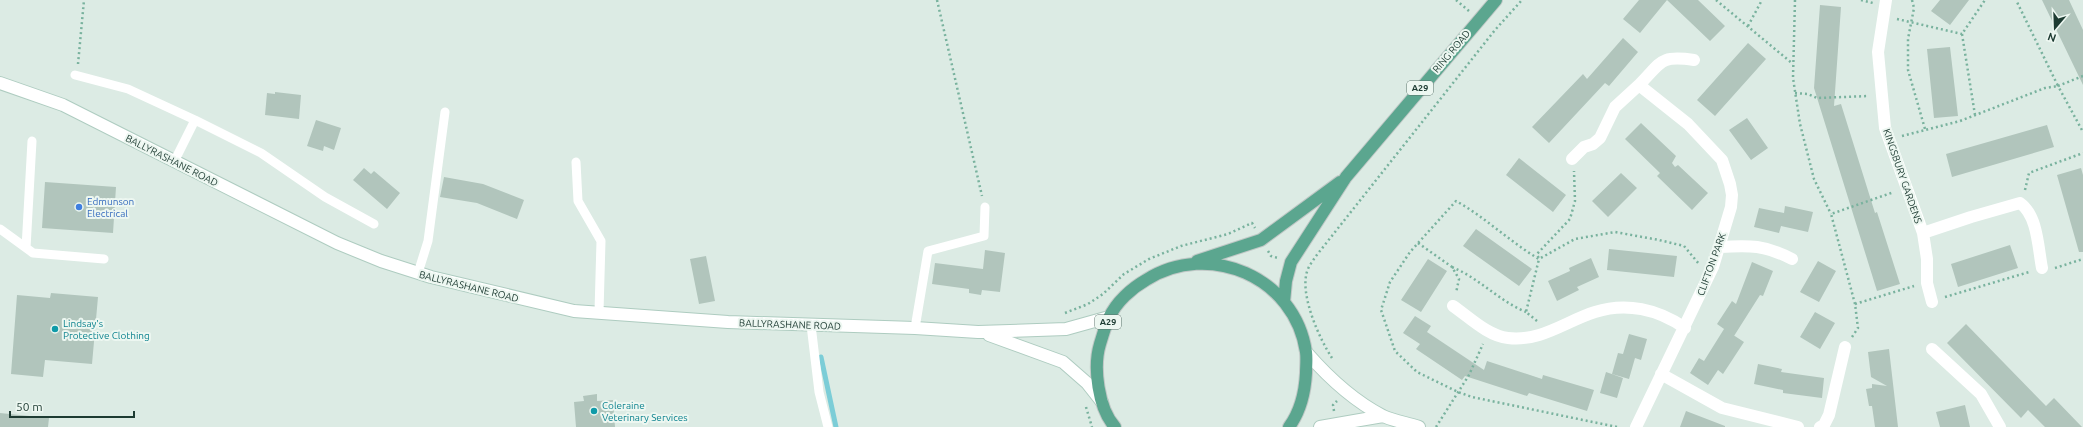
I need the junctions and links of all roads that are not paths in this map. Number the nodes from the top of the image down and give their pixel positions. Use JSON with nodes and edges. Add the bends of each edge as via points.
{"nodes":[{"id":1,"x":1496,"y":0,"type":"edge"},
{"id":2,"x":1886,"y":0,"type":"edge"},
{"id":3,"x":1694,"y":60,"type":"dead end"},
{"id":4,"x":75,"y":74,"type":"road end"},
{"id":5,"x":0,"y":83,"type":"edge"},
{"id":6,"x":1639,"y":85,"type":"junction"},
{"id":7,"x":445,"y":112,"type":"dead end"},
{"id":8,"x":195,"y":120,"type":"junction"},
{"id":9,"x":32,"y":141,"type":"dead end"},
{"id":10,"x":1572,"y":159,"type":"road end"},
{"id":11,"x":174,"y":162,"type":"junction"},
{"id":12,"x":576,"y":162,"type":"dead end"},
{"id":13,"x":1346,"y":177,"type":"junction"},
{"id":14,"x":985,"y":207,"type":"road end"},
{"id":15,"x":374,"y":224,"type":"dead end"},
{"id":16,"x":0,"y":230,"type":"edge"},
{"id":17,"x":1922,"y":233,"type":"junction"},
{"id":18,"x":1720,"y":246,"type":"junction"},
{"id":19,"x":26,"y":248,"type":"junction"},
{"id":20,"x":1792,"y":258,"type":"dead end"},
{"id":21,"x":104,"y":259,"type":"dead end"},
{"id":22,"x":1192,"y":263,"type":"junction"},
{"id":23,"x":2042,"y":268,"type":"road end"},
{"id":24,"x":418,"y":273,"type":"junction"},
{"id":25,"x":1284,"y":302,"type":"junction"},
{"id":26,"x":1932,"y":302,"type":"road end"},
{"id":27,"x":1453,"y":306,"type":"road end"},
{"id":28,"x":599,"y":312,"type":"junction"},
{"id":29,"x":1109,"y":317,"type":"junction"},
{"id":30,"x":811,"y":324,"type":"junction"},
{"id":31,"x":915,"y":328,"type":"junction"},
{"id":32,"x":1685,"y":328,"type":"junction"},
{"id":33,"x":978,"y":332,"type":"junction"},
{"id":34,"x":1845,"y":347,"type":"road end"},
{"id":35,"x":1932,"y":349,"type":"dead end"},
{"id":36,"x":1306,"y":353,"type":"junction"},
{"id":37,"x":1661,"y":374,"type":"junction"},
{"id":38,"x":1102,"y":402,"type":"junction"},
{"id":39,"x":1383,"y":416,"type":"junction"},
{"id":40,"x":1114,"y":426,"type":"edge"},
{"id":41,"x":828,"y":427,"type":"edge"},
{"id":42,"x":1289,"y":427,"type":"edge"},
{"id":43,"x":1320,"y":427,"type":"edge"},
{"id":44,"x":1419,"y":427,"type":"edge"},
{"id":45,"x":1636,"y":427,"type":"edge"},
{"id":46,"x":1798,"y":427,"type":"edge"},
{"id":47,"x":1820,"y":427,"type":"edge"},
{"id":48,"x":2000,"y":427,"type":"edge"}],
"edges":[{"from":1,"to":13,"type":"main road","name":"RING ROAD","number":"A29"},
{"from":2,"to":17,"type":"street","name":"KINGSBURY GARDENS","via":[[1878,52],[1885,128]]},
{"from":3,"to":6,"type":"street","via":[[1674,57],[1661,60]]},
{"from":4,"to":8,"type":"lane","via":[[128,89]]},
{"from":5,"to":11,"type":"street","name":"BALLYRASHANE ROAD","via":[[63,105]]},
{"from":6,"to":10,"type":"street","via":[[1615,107],[1600,138],[1584,147]]},
{"from":6,"to":18,"type":"street","name":"CLIFTON PARK","via":[[1688,124],[1722,160],[1732,195]]},
{"from":7,"to":24,"type":"lane","via":[[428,241]]},
{"from":8,"to":11,"type":"lane"},
{"from":8,"to":15,"type":"lane","via":[[261,153],[325,197]]},
{"from":9,"to":19,"type":"lane"},
{"from":11,"to":24,"type":"street","name":"BALLYRASHANE ROAD","via":[[336,243]]},
{"from":12,"to":28,"type":"lane","via":[[578,200],[602,241]]},
{"from":13,"to":22,"type":"main road","name":"RING ROAD","number":"A29","via":[[1261,240]]},
{"from":13,"to":25,"type":"main road","name":"RING ROAD","number":"A29","via":[[1291,262]]},
{"from":14,"to":31,"type":"lane","via":[[984,236],[928,251]]},
{"from":16,"to":19,"type":"lane"},
{"from":17,"to":23,"type":"street","name":"KINGSBURY GARDENS","via":[[2020,204],[2028,209],[2032,218]]},
{"from":17,"to":26,"type":"street","name":"KINGSBURY GARDENS","via":[[1927,259],[1927,283]]},
{"from":18,"to":20,"type":"street","via":[[1750,245],[1773,249]]},
{"from":18,"to":32,"type":"street","name":"CLIFTON PARK"},
{"from":19,"to":21,"type":"lane","via":[[33,253]]},
{"from":22,"to":25,"type":"main road","number":"A29","via":[[1230,266],[1263,281]]},
{"from":22,"to":29,"type":"main road","number":"A29","via":[[1161,270],[1132,288]]},
{"from":24,"to":28,"type":"street","name":"BALLYRASHANE ROAD","via":[[478,290],[574,311]]},
{"from":25,"to":36,"type":"main road","number":"A29","via":[[1298,323]]},
{"from":27,"to":32,"type":"street","via":[[1490,332],[1508,338],[1524,338],[1553,331],[1594,312],[1615,308],[1634,307],[1666,316]]},
{"from":28,"to":30,"type":"street","name":"BALLYRASHANE ROAD","via":[[728,322]]},
{"from":29,"to":33,"type":"street","name":"BALLYRASHANE ROAD","via":[[1066,329]]},
{"from":29,"to":38,"type":"main road","number":"A29","via":[[1097,353],[1096,375]]},
{"from":30,"to":31,"type":"street","name":"BALLYRASHANE ROAD"},
{"from":30,"to":41,"type":"lane","via":[[820,392]]},
{"from":31,"to":33,"type":"street","name":"BALLYRASHANE ROAD"},
{"from":32,"to":37,"type":"street","name":"CLIFTON PARK"},
{"from":33,"to":38,"type":"street","name":"BALLYRASHANE ROAD","via":[[1012,342],[1062,362],[1088,383]]},
{"from":34,"to":47,"type":"street","via":[[1829,415]]},
{"from":35,"to":48,"type":"street","via":[[1981,394]]},
{"from":36,"to":39,"type":"street","via":[[1345,391]]},
{"from":36,"to":42,"type":"main road","number":"A29","via":[[1305,390]]},
{"from":37,"to":45,"type":"street","name":"CLIFTON PARK"},
{"from":37,"to":46,"type":"street","via":[[1722,408]]},
{"from":38,"to":40,"type":"main road","number":"A29"},
{"from":39,"to":43,"type":"street"},
{"from":39,"to":44,"type":"street"}]}
